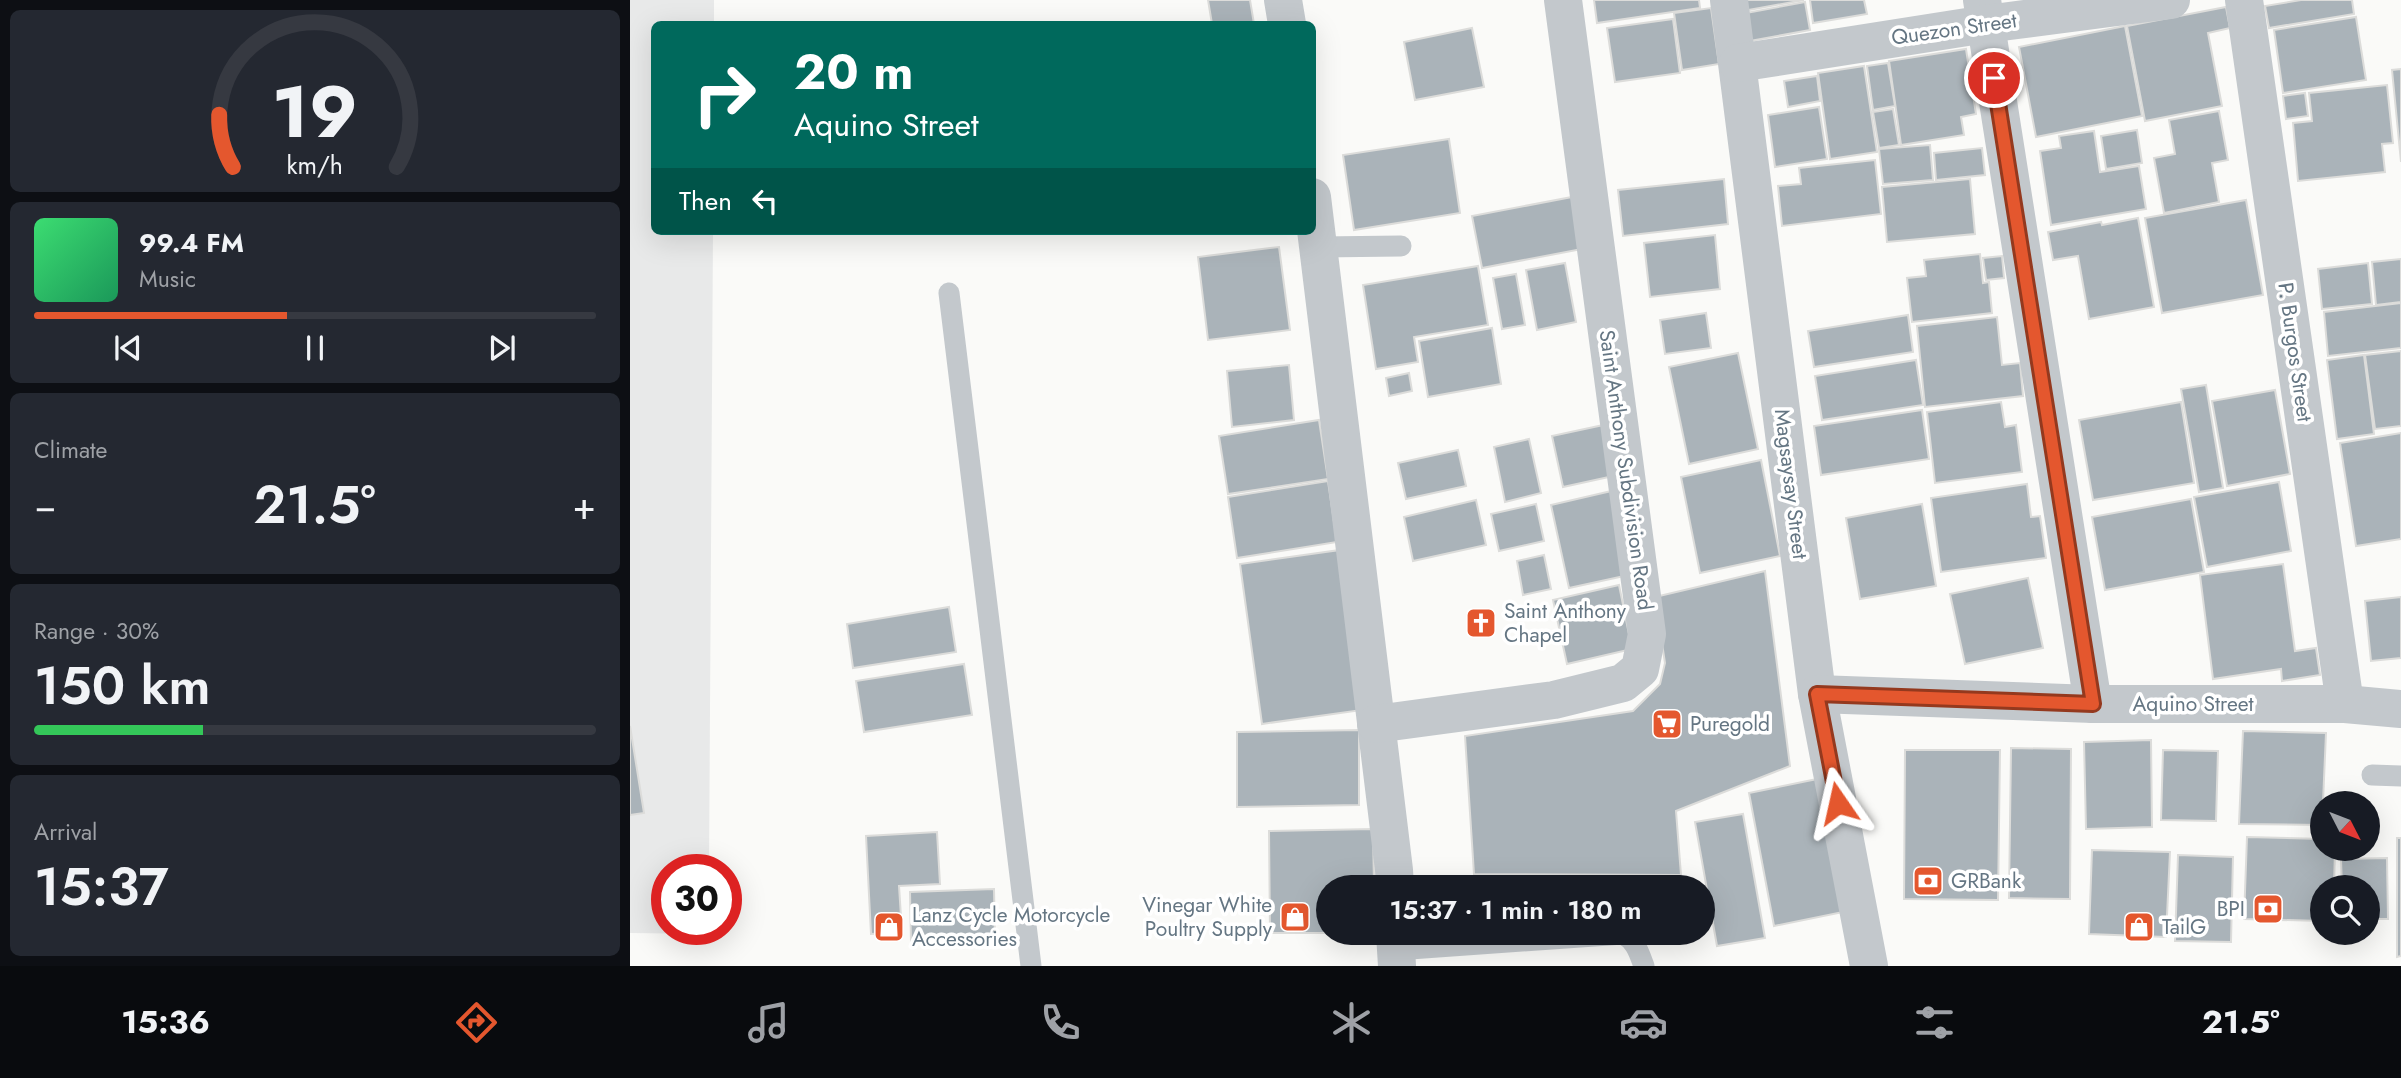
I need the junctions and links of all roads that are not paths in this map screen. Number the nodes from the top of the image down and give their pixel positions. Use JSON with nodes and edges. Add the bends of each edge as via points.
{"nodes":[{"id":1,"x":1283,"y":0,"type":"edge"},
{"id":2,"x":1563,"y":0,"type":"edge"},
{"id":3,"x":1729,"y":0,"type":"edge"},
{"id":4,"x":2171,"y":0,"type":"edge"},
{"id":5,"x":2244,"y":0,"type":"edge"},
{"id":6,"x":1984,"y":12,"type":"edge"},
{"id":7,"x":1286,"y":21,"type":"edge"},
{"id":8,"x":1738,"y":63,"type":"junction"},
{"id":9,"x":1316,"y":222,"type":"edge"},
{"id":10,"x":1401,"y":246,"type":"dead end"},
{"id":11,"x":1320,"y":247,"type":"junction"},
{"id":12,"x":949,"y":293,"type":"dead end"},
{"id":13,"x":1817,"y":694,"type":"junction"},
{"id":14,"x":2093,"y":704,"type":"junction"},
{"id":15,"x":2346,"y":704,"type":"junction"},
{"id":16,"x":2401,"y":709,"type":"edge"},
{"id":17,"x":1376,"y":724,"type":"junction"},
{"id":18,"x":2372,"y":775,"type":"dead end"},
{"id":19,"x":2401,"y":776,"type":"edge"},
{"id":20,"x":1394,"y":875,"type":"edge"},
{"id":21,"x":1396,"y":950,"type":"edge"},
{"id":22,"x":1031,"y":966,"type":"edge"},
{"id":23,"x":1644,"y":966,"type":"edge"},
{"id":24,"x":1869,"y":966,"type":"edge"}],
"edges":[{"from":1,"to":7,"type":"street"},
{"from":2,"to":17,"type":"street","name":"Saint Anthony Subdivision Road","via":[[1647,634],[1640,669],[1623,683],[1554,700]]},
{"from":3,"to":8,"type":"street","name":"Magsaysay Street"},
{"from":4,"to":6,"type":"street","name":"Quezon Street"},
{"from":5,"to":15,"type":"street","name":"P. Burgos Street"},
{"from":6,"to":8,"type":"street","name":"Quezon Street"},
{"from":6,"to":14,"type":"street"},
{"from":8,"to":13,"type":"street","name":"Magsaysay Street"},
{"from":9,"to":11,"type":"street"},
{"from":10,"to":11,"type":"lane"},
{"from":11,"to":17,"type":"street"},
{"from":12,"to":22,"type":"lane"},
{"from":13,"to":14,"type":"street","name":"Aquino Street"},
{"from":13,"to":24,"type":"street","name":"Magsaysay Street"},
{"from":14,"to":15,"type":"street","name":"Aquino Street"},
{"from":15,"to":16,"type":"street","name":"Aquino Street"},
{"from":17,"to":20,"type":"street"},
{"from":18,"to":19,"type":"lane"},
{"from":21,"to":23,"type":"lane","via":[[1623,934],[1637,947]]}]}
